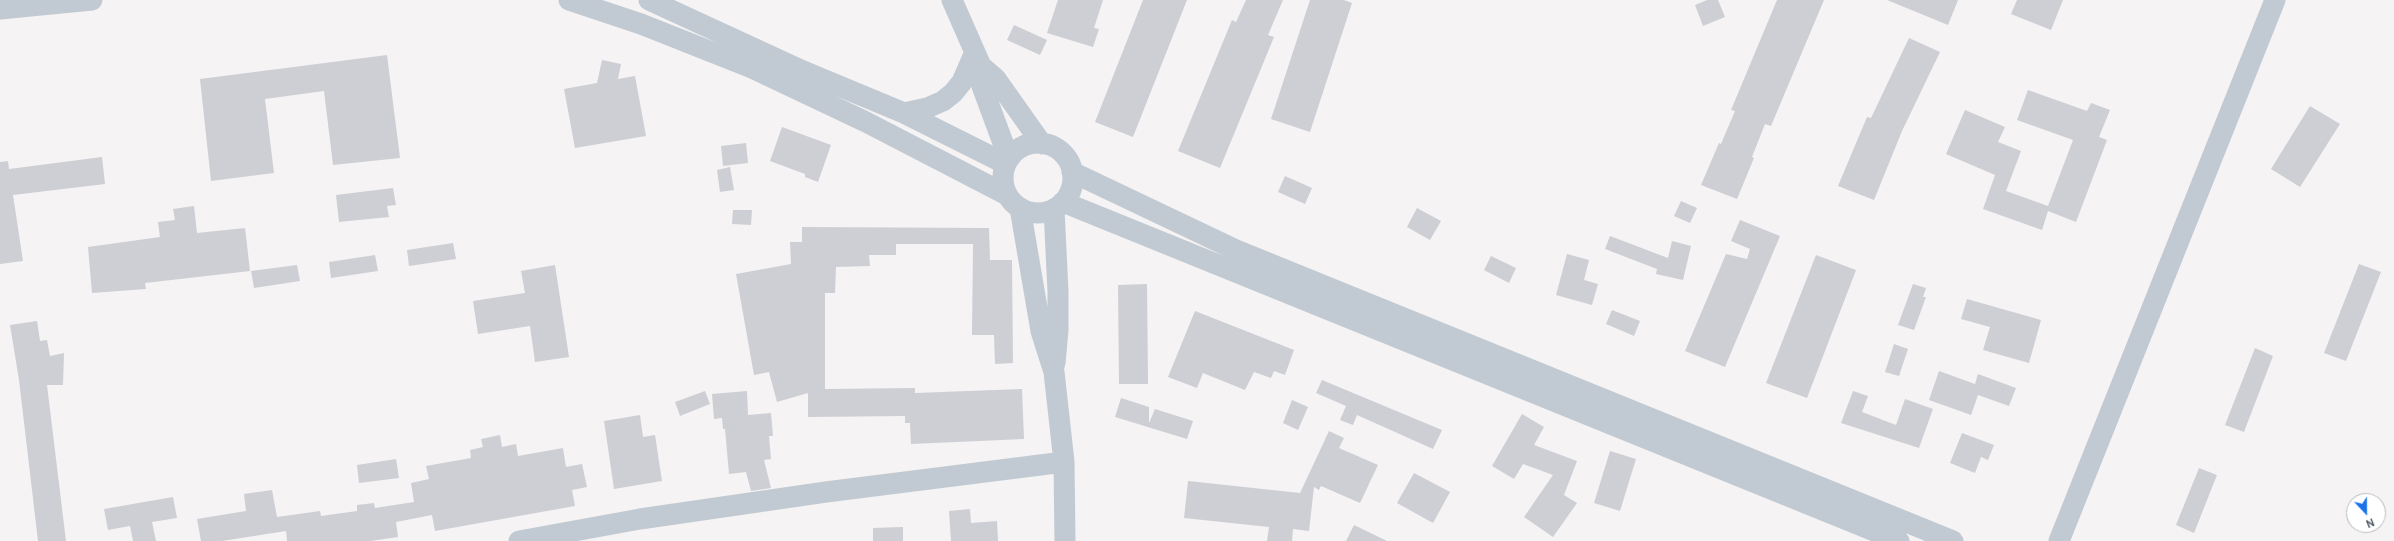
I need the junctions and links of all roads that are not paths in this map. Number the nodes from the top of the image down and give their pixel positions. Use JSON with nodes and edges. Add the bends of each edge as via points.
{"nodes":[{"id":1,"x":92,"y":0,"type":"edge"},
{"id":2,"x":569,"y":0,"type":"edge"},
{"id":3,"x":649,"y":0,"type":"edge"},
{"id":4,"x":952,"y":0,"type":"edge"},
{"id":5,"x":2275,"y":0,"type":"edge"},
{"id":6,"x":0,"y":9,"type":"edge"},
{"id":7,"x":978,"y":59,"type":"junction"},
{"id":8,"x":904,"y":113,"type":"junction"},
{"id":9,"x":1042,"y":144,"type":"junction"},
{"id":10,"x":1007,"y":161,"type":"junction"},
{"id":11,"x":1072,"y":172,"type":"junction"},
{"id":12,"x":1013,"y":202,"type":"junction"},
{"id":13,"x":1058,"y":206,"type":"junction"},
{"id":14,"x":1054,"y":372,"type":"junction"},
{"id":15,"x":1064,"y":462,"type":"junction"},
{"id":16,"x":581,"y":535,"type":"edge"},
{"id":17,"x":519,"y":541,"type":"edge"},
{"id":18,"x":1065,"y":541,"type":"edge"},
{"id":19,"x":1899,"y":541,"type":"edge"},
{"id":20,"x":1953,"y":541,"type":"edge"},
{"id":21,"x":2059,"y":541,"type":"edge"}],
"edges":[{"from":1,"to":6,"type":"street"},
{"from":2,"to":12,"type":"street","via":[[641,24],[752,68],[866,122]]},
{"from":3,"to":8,"type":"street","via":[[796,68]]},
{"from":4,"to":7,"type":"street"},
{"from":5,"to":21,"type":"street"},
{"from":7,"to":8,"type":"street","via":[[953,93],[943,101]]},
{"from":7,"to":9,"type":"street","via":[[996,79]]},
{"from":7,"to":10,"type":"street","via":[[982,86]]},
{"from":8,"to":10,"type":"street"},
{"from":9,"to":10,"type":"street","via":[[1023,147]]},
{"from":9,"to":11,"type":"street","via":[[1062,153]]},
{"from":10,"to":12,"type":"street","via":[[1003,185]]},
{"from":11,"to":13,"type":"street","via":[[1071,188]]},
{"from":11,"to":20,"type":"street","via":[[1236,250]]},
{"from":12,"to":13,"type":"street","via":[[1033,213]]},
{"from":12,"to":14,"type":"street","via":[[1042,331]]},
{"from":13,"to":14,"type":"street","via":[[1058,330]]},
{"from":13,"to":19,"type":"street"},
{"from":14,"to":15,"type":"street"},
{"from":15,"to":16,"type":"street","via":[[640,519]]},
{"from":15,"to":18,"type":"street"},
{"from":16,"to":17,"type":"street"}]}
